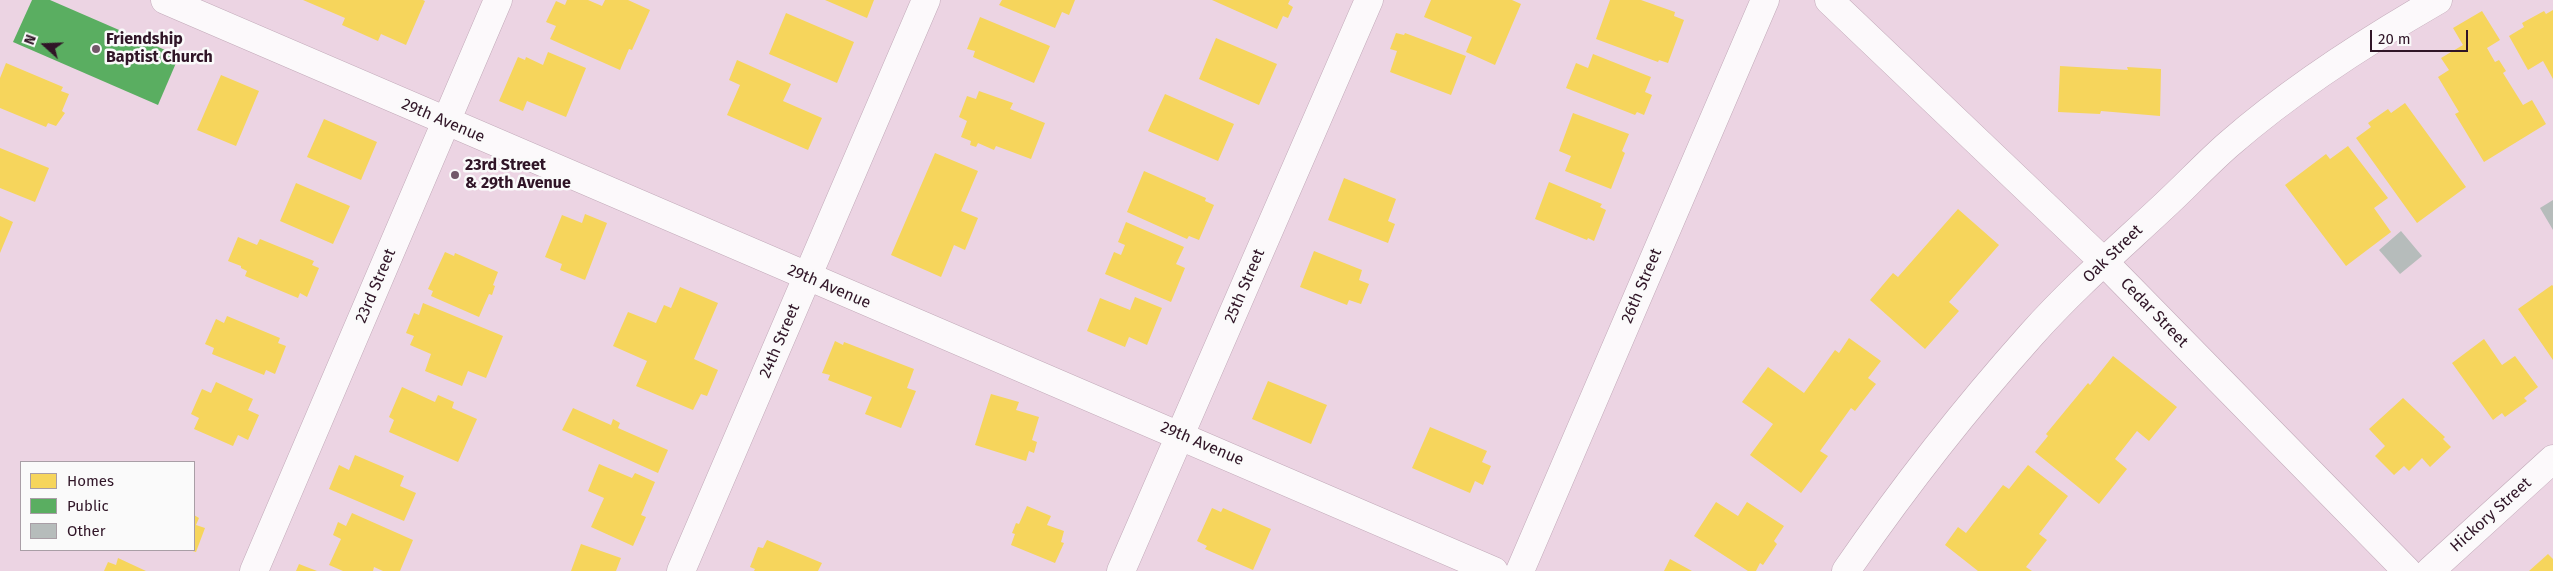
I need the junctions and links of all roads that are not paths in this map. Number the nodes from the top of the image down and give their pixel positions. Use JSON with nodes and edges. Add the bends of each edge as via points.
{"nodes":[{"id":1,"x":165,"y":0,"type":"edge"},
{"id":2,"x":498,"y":0,"type":"edge"},
{"id":3,"x":926,"y":0,"type":"edge"},
{"id":4,"x":1369,"y":0,"type":"edge"},
{"id":5,"x":1765,"y":0,"type":"edge"},
{"id":6,"x":1828,"y":0,"type":"edge"},
{"id":7,"x":2438,"y":0,"type":"edge"},
{"id":8,"x":446,"y":122,"type":"junction"},
{"id":9,"x":2104,"y":262,"type":"junction"},
{"id":10,"x":807,"y":278,"type":"junction"},
{"id":11,"x":1180,"y":435,"type":"junction"},
{"id":12,"x":2553,"y":460,"type":"edge"},
{"id":13,"x":254,"y":571,"type":"edge"},
{"id":14,"x":681,"y":571,"type":"edge"},
{"id":15,"x":1121,"y":571,"type":"edge"},
{"id":16,"x":1494,"y":571,"type":"edge"},
{"id":17,"x":1520,"y":571,"type":"edge"},
{"id":18,"x":1846,"y":571,"type":"edge"},
{"id":19,"x":2407,"y":571,"type":"edge"},
{"id":20,"x":2430,"y":571,"type":"edge"}],
"edges":[{"from":1,"to":8,"type":"street","name":"29th Avenue"},
{"from":2,"to":8,"type":"street","name":"23rd Street"},
{"from":3,"to":10,"type":"street","name":"24th Street"},
{"from":4,"to":11,"type":"street","name":"25th Street"},
{"from":5,"to":17,"type":"street","name":"26th Street"},
{"from":6,"to":9,"type":"street","name":"Cedar Street"},
{"from":7,"to":9,"type":"street","name":"Oak Street","via":[[2388,29],[2291,95],[2229,144]]},
{"from":8,"to":10,"type":"street","name":"29th Avenue"},
{"from":8,"to":13,"type":"street","name":"23rd Street"},
{"from":9,"to":18,"type":"street","name":"Oak Street","via":[[2032,334],[1956,423],[1883,517]]},
{"from":9,"to":19,"type":"street","name":"Cedar Street"},
{"from":10,"to":11,"type":"street","name":"29th Avenue"},
{"from":10,"to":14,"type":"street","name":"24th Street"},
{"from":11,"to":15,"type":"street","name":"25th Street"},
{"from":11,"to":16,"type":"street","name":"29th Avenue"},
{"from":12,"to":20,"type":"street","name":"Hickory Street"}]}
